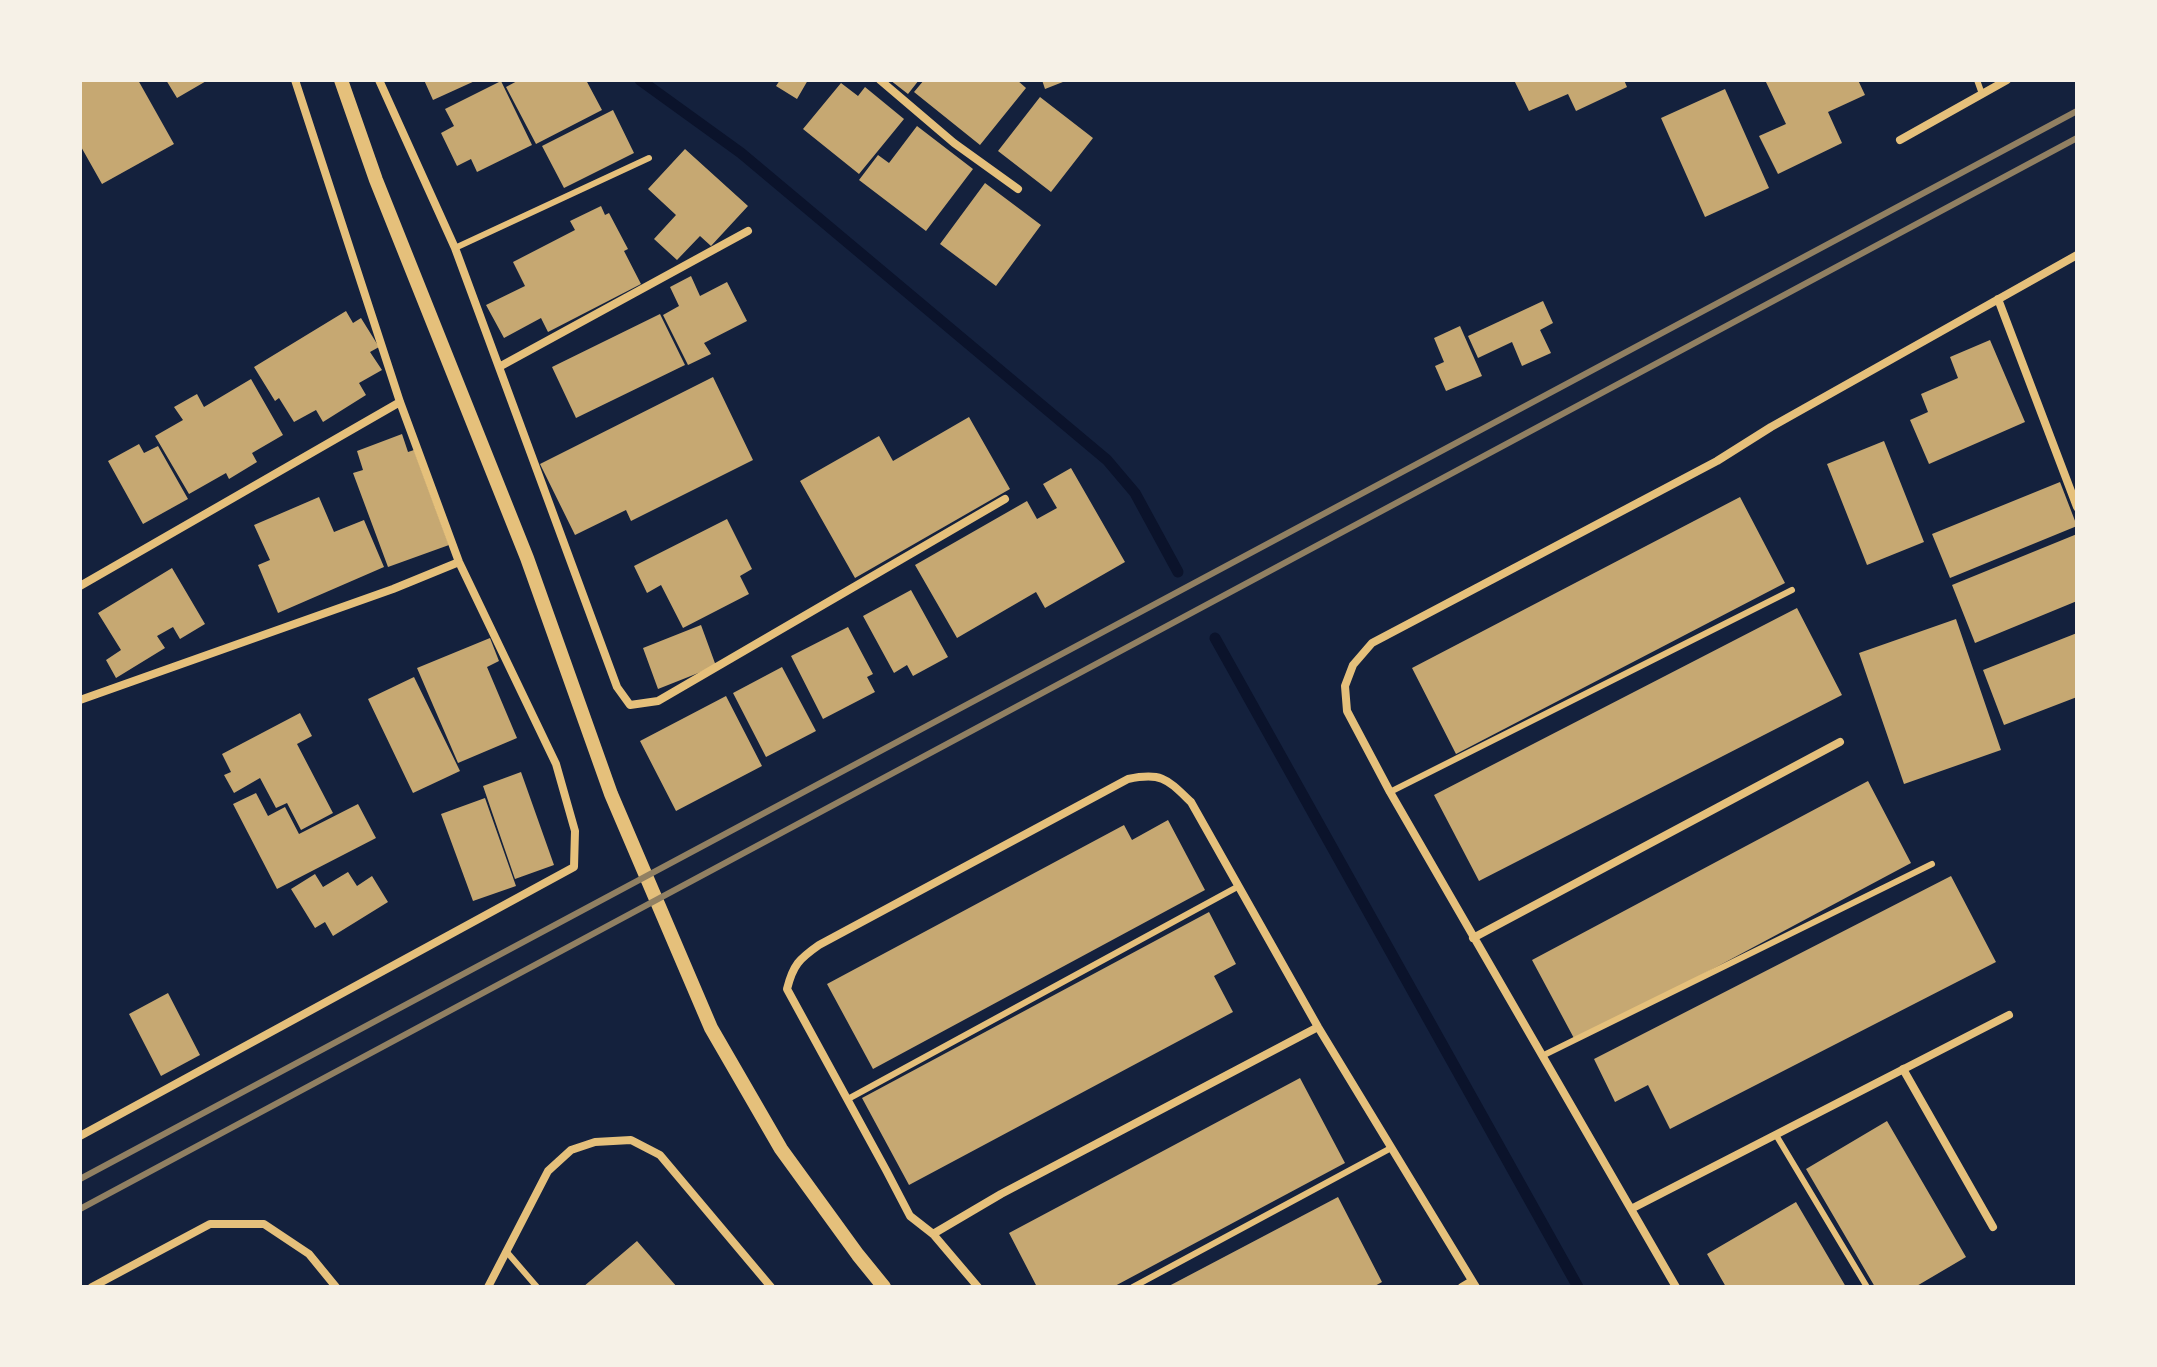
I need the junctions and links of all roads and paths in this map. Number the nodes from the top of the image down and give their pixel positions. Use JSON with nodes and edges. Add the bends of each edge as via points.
{"nodes":[{"id":1,"x":295,"y":80,"type":"edge"},
{"id":2,"x":341,"y":80,"type":"edge"},
{"id":3,"x":379,"y":80,"type":"edge"},
{"id":4,"x":880,"y":80,"type":"edge"},
{"id":5,"x":1977,"y":80,"type":"edge"},
{"id":6,"x":2007,"y":80,"type":"edge"},
{"id":7,"x":1982,"y":94,"type":"junction"},
{"id":8,"x":1900,"y":140,"type":"dead end"},
{"id":9,"x":649,"y":158,"type":"dead end"},
{"id":10,"x":1018,"y":189,"type":"dead end"},
{"id":11,"x":748,"y":231,"type":"dead end"},
{"id":12,"x":455,"y":248,"type":"junction"},
{"id":13,"x":2077,"y":255,"type":"edge"},
{"id":14,"x":1998,"y":299,"type":"junction"},
{"id":15,"x":499,"y":367,"type":"junction"},
{"id":16,"x":400,"y":402,"type":"junction"},
{"id":17,"x":1005,"y":499,"type":"dead end"},
{"id":18,"x":2077,"y":507,"type":"edge"},
{"id":19,"x":459,"y":562,"type":"junction"},
{"id":20,"x":80,"y":586,"type":"edge"},
{"id":21,"x":1792,"y":590,"type":"dead end"},
{"id":22,"x":80,"y":700,"type":"edge"},
{"id":23,"x":1840,"y":742,"type":"dead end"},
{"id":24,"x":1390,"y":792,"type":"junction"},
{"id":25,"x":1932,"y":864,"type":"dead end"},
{"id":26,"x":1239,"y":886,"type":"junction"},
{"id":27,"x":1473,"y":938,"type":"junction"},
{"id":28,"x":2009,"y":1015,"type":"dead end"},
{"id":29,"x":1318,"y":1027,"type":"junction"},
{"id":30,"x":1542,"y":1056,"type":"junction"},
{"id":31,"x":1903,"y":1069,"type":"junction"},
{"id":32,"x":848,"y":1099,"type":"junction"},
{"id":33,"x":1776,"y":1135,"type":"junction"},
{"id":34,"x":80,"y":1136,"type":"edge"},
{"id":35,"x":1391,"y":1148,"type":"junction"},
{"id":36,"x":1631,"y":1209,"type":"junction"},
{"id":37,"x":1993,"y":1227,"type":"dead end"},
{"id":38,"x":933,"y":1234,"type":"junction"},
{"id":39,"x":506,"y":1251,"type":"junction"},
{"id":40,"x":1474,"y":1284,"type":"edge"},
{"id":41,"x":92,"y":1287,"type":"edge"},
{"id":42,"x":336,"y":1287,"type":"edge"},
{"id":43,"x":488,"y":1287,"type":"edge"},
{"id":44,"x":537,"y":1287,"type":"edge"},
{"id":45,"x":771,"y":1287,"type":"edge"},
{"id":46,"x":884,"y":1287,"type":"edge"},
{"id":47,"x":978,"y":1287,"type":"edge"},
{"id":48,"x":1133,"y":1287,"type":"edge"},
{"id":49,"x":1462,"y":1287,"type":"edge"},
{"id":50,"x":1676,"y":1287,"type":"edge"},
{"id":51,"x":1867,"y":1287,"type":"edge"}],
"edges":[{"from":1,"to":16,"type":"street"},
{"from":2,"to":46,"type":"street","via":[[527,558],[611,794],[711,1028],[781,1149]]},
{"from":3,"to":12,"type":"street"},
{"from":4,"to":10,"type":"street"},
{"from":5,"to":7,"type":"lane"},
{"from":6,"to":7,"type":"street"},
{"from":7,"to":8,"type":"street"},
{"from":9,"to":12,"type":"lane"},
{"from":11,"to":15,"type":"street"},
{"from":12,"to":15,"type":"street"},
{"from":13,"to":14,"type":"street"},
{"from":14,"to":18,"type":"street"},
{"from":14,"to":24,"type":"street","via":[[1717,461],[1372,643],[1353,665],[1345,686],[1347,711]]},
{"from":15,"to":17,"type":"street","via":[[617,687],[630,705],[658,701]]},
{"from":16,"to":19,"type":"street"},
{"from":16,"to":20,"type":"street"},
{"from":19,"to":22,"type":"street"},
{"from":19,"to":34,"type":"street","via":[[556,764],[575,831],[574,867]]},
{"from":21,"to":24,"type":"lane"},
{"from":23,"to":27,"type":"street"},
{"from":24,"to":27,"type":"street"},
{"from":25,"to":30,"type":"lane"},
{"from":26,"to":29,"type":"street"},
{"from":26,"to":32,"type":"lane"},
{"from":26,"to":32,"type":"street","via":[[1191,802],[1169,781],[1150,775],[1128,779],[819,945],[791,971],[787,989]]},
{"from":27,"to":30,"type":"street"},
{"from":28,"to":31,"type":"street"},
{"from":29,"to":35,"type":"street"},
{"from":29,"to":38,"type":"street"},
{"from":30,"to":36,"type":"street"},
{"from":31,"to":33,"type":"street"},
{"from":31,"to":37,"type":"street"},
{"from":32,"to":38,"type":"street","via":[[910,1216]]},
{"from":33,"to":36,"type":"street"},
{"from":33,"to":51,"type":"lane"},
{"from":35,"to":40,"type":"street"},
{"from":35,"to":48,"type":"lane"},
{"from":36,"to":50,"type":"street"},
{"from":38,"to":47,"type":"street"},
{"from":39,"to":43,"type":"street"},
{"from":39,"to":44,"type":"lane"},
{"from":39,"to":45,"type":"street","via":[[548,1171],[571,1150],[631,1140],[660,1155]]},
{"from":40,"to":49,"type":"street"},
{"from":41,"to":42,"type":"street","via":[[210,1224],[264,1224],[309,1254]]}]}
